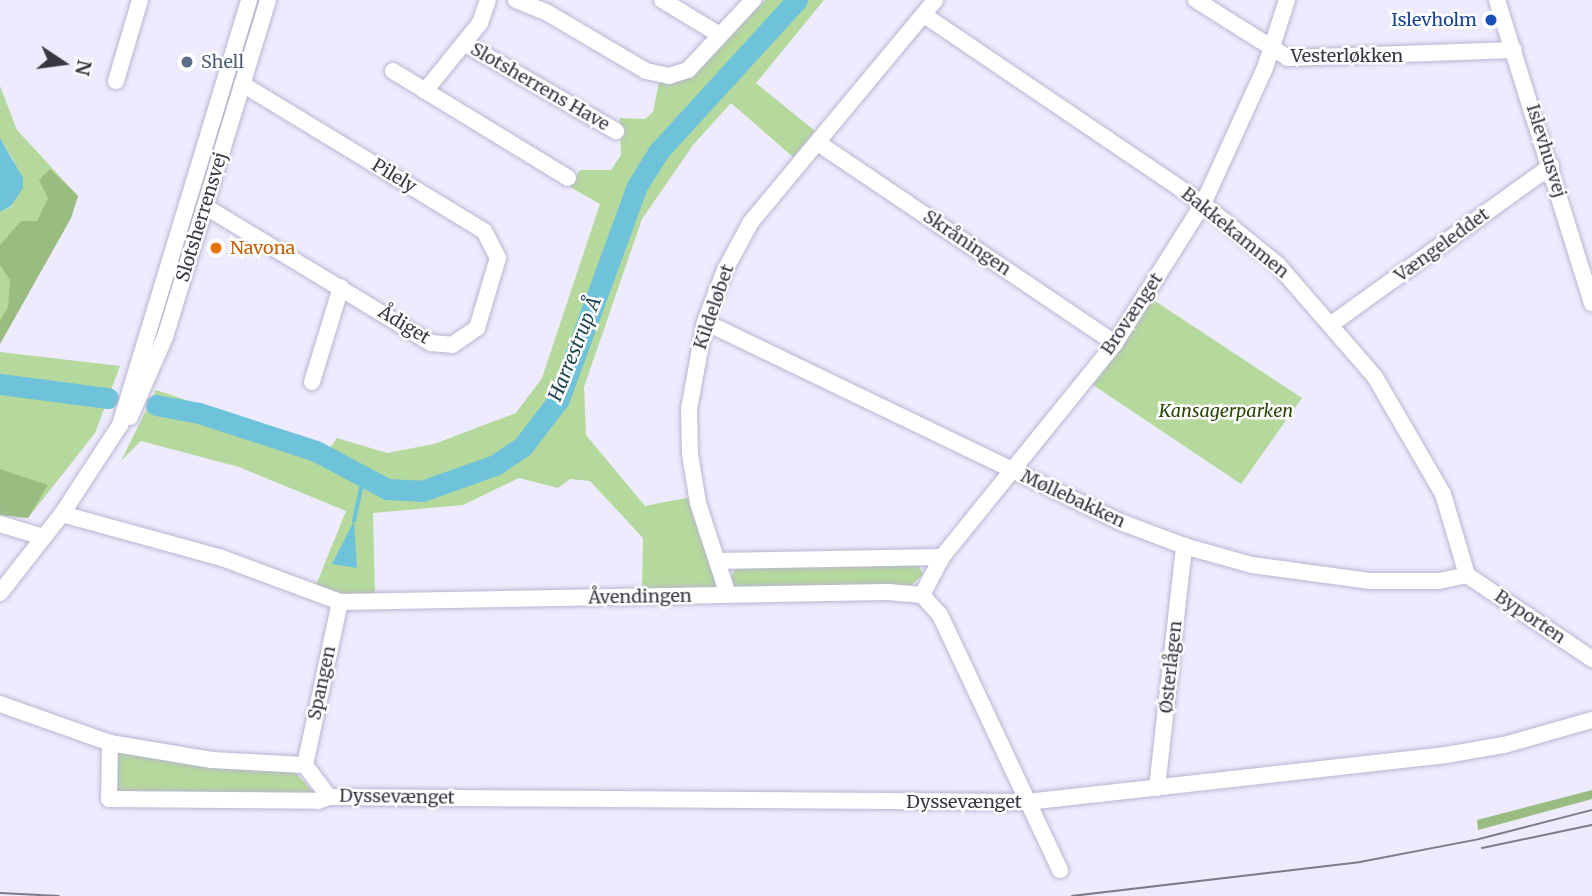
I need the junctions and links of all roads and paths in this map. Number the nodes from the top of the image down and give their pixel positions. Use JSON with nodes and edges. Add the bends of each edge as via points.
{"nodes":[{"id":1,"x":140,"y":0,"type":"edge"},
{"id":2,"x":249,"y":0,"type":"edge"},
{"id":3,"x":268,"y":0,"type":"edge"},
{"id":4,"x":488,"y":0,"type":"edge"},
{"id":5,"x":516,"y":0,"type":"edge"},
{"id":6,"x":662,"y":0,"type":"edge"},
{"id":7,"x":753,"y":0,"type":"edge"},
{"id":8,"x":935,"y":0,"type":"edge"},
{"id":9,"x":1196,"y":0,"type":"edge"},
{"id":10,"x":1287,"y":0,"type":"edge"},
{"id":11,"x":1497,"y":0,"type":"edge"},
{"id":12,"x":924,"y":15,"type":"junction"},
{"id":13,"x":720,"y":34,"type":"junction"},
{"id":14,"x":464,"y":43,"type":"junction"},
{"id":15,"x":1270,"y":50,"type":"junction"},
{"id":16,"x":1514,"y":50,"type":"junction"},
{"id":17,"x":393,"y":71,"type":"dead end"},
{"id":18,"x":116,"y":81,"type":"dead end"},
{"id":19,"x":242,"y":84,"type":"junction"},
{"id":20,"x":425,"y":91,"type":"junction"},
{"id":21,"x":616,"y":131,"type":"dead end"},
{"id":22,"x":818,"y":143,"type":"junction"},
{"id":23,"x":1551,"y":166,"type":"junction"},
{"id":24,"x":568,"y":178,"type":"dead end"},
{"id":25,"x":1203,"y":204,"type":"junction"},
{"id":26,"x":206,"y":207,"type":"junction"},
{"id":27,"x":341,"y":287,"type":"junction"},
{"id":28,"x":486,"y":298,"type":"joint"},
{"id":29,"x":1592,"y":303,"type":"edge"},
{"id":30,"x":705,"y":322,"type":"junction"},
{"id":31,"x":1333,"y":323,"type":"junction"},
{"id":32,"x":1115,"y":343,"type":"junction"},
{"id":33,"x":312,"y":382,"type":"dead end"},
{"id":34,"x":120,"y":425,"type":"junction"},
{"id":35,"x":1013,"y":471,"type":"junction"},
{"id":36,"x":62,"y":514,"type":"junction"},
{"id":37,"x":0,"y":524,"type":"edge"},
{"id":38,"x":43,"y":537,"type":"junction"},
{"id":39,"x":1184,"y":546,"type":"junction"},
{"id":40,"x":942,"y":558,"type":"junction"},
{"id":41,"x":718,"y":561,"type":"junction"},
{"id":42,"x":1467,"y":575,"type":"junction"},
{"id":43,"x":0,"y":593,"type":"edge"},
{"id":44,"x":727,"y":595,"type":"junction"},
{"id":45,"x":922,"y":595,"type":"junction"},
{"id":46,"x":340,"y":601,"type":"junction"},
{"id":47,"x":1592,"y":659,"type":"edge"},
{"id":48,"x":0,"y":704,"type":"edge"},
{"id":49,"x":1592,"y":720,"type":"edge"},
{"id":50,"x":110,"y":743,"type":"junction"},
{"id":51,"x":305,"y":765,"type":"junction"},
{"id":52,"x":1157,"y":788,"type":"junction"},
{"id":53,"x":329,"y":797,"type":"junction"},
{"id":54,"x":1027,"y":802,"type":"junction"},
{"id":55,"x":1060,"y":870,"type":"dead end"}],
"edges":[{"from":1,"to":18,"type":"street"},
{"from":2,"to":34,"type":"street","name":"Slotsherrensvej"},
{"from":3,"to":19,"type":"street","name":"Slotsherrensvej"},
{"from":4,"to":14,"type":"street","name":"Slotsherrens Have","via":[[480,23]]},
{"from":5,"to":13,"type":"street","via":[[656,75],[688,70]]},
{"from":6,"to":13,"type":"street"},
{"from":7,"to":13,"type":"street"},
{"from":8,"to":12,"type":"street","name":"Kildeløbet"},
{"from":9,"to":15,"type":"street","name":"Vesterløkken"},
{"from":10,"to":15,"type":"street","name":"Brovænget"},
{"from":11,"to":16,"type":"street","name":"Islevhusvej"},
{"from":12,"to":22,"type":"street","name":"Kildeløbet"},
{"from":12,"to":25,"type":"street","name":"Bakkekammen"},
{"from":14,"to":20,"type":"street","name":"Slotsherrens Have"},
{"from":14,"to":21,"type":"street","name":"Slotsherrens Have"},
{"from":15,"to":16,"type":"street","name":"Vesterløkken","via":[[1288,58]]},
{"from":15,"to":25,"type":"street","name":"Brovænget"},
{"from":16,"to":23,"type":"street","name":"Islevhusvej"},
{"from":17,"to":20,"type":"street"},
{"from":19,"to":26,"type":"street","name":"Slotsherrensvej"},
{"from":19,"to":28,"type":"street","name":"Pilely","via":[[484,231],[498,258]]},
{"from":20,"to":24,"type":"street"},
{"from":22,"to":30,"type":"street","name":"Kildeløbet","via":[[751,222],[725,270]]},
{"from":22,"to":32,"type":"street","name":"Skråningen"},
{"from":23,"to":29,"type":"street","name":"Islevhusvej"},
{"from":23,"to":31,"type":"street","name":"Vængeleddet"},
{"from":25,"to":31,"type":"street","name":"Bakkekammen","via":[[1278,265]]},
{"from":25,"to":32,"type":"street","name":"Brovænget"},
{"from":26,"to":27,"type":"street","name":"Ådiget"},
{"from":26,"to":34,"type":"street","name":"Slotsherrensvej","via":[[165,337],[134,414]]},
{"from":27,"to":28,"type":"street","name":"Ådiget","via":[[442,346],[470,336]]},
{"from":27,"to":33,"type":"street"},
{"from":30,"to":35,"type":"street","name":"Møllebakken"},
{"from":30,"to":41,"type":"street","name":"Kildeløbet","via":[[691,398],[691,454],[698,503]]},
{"from":31,"to":42,"type":"street","name":"Bakkekammen","via":[[1376,377],[1443,494]]},
{"from":32,"to":35,"type":"street","name":"Brovænget"},
{"from":34,"to":36,"type":"street","name":"Slotsherrensvej"},
{"from":35,"to":39,"type":"street","name":"Møllebakken","via":[[1118,521]]},
{"from":35,"to":40,"type":"street","name":"Brovænget"},
{"from":36,"to":38,"type":"street","name":"Slotsherrensvej"},
{"from":36,"to":46,"type":"street","name":"Åvendingen","via":[[222,558]]},
{"from":37,"to":38,"type":"street"},
{"from":38,"to":43,"type":"street","name":"Slotsherrensvej"},
{"from":39,"to":42,"type":"street","name":"Møllebakken","via":[[1252,565],[1371,581],[1438,581]]},
{"from":39,"to":52,"type":"street","name":"Østerlågen"},
{"from":40,"to":41,"type":"street"},
{"from":40,"to":45,"type":"street","name":"Brovænget"},
{"from":41,"to":44,"type":"street","name":"Kildeløbet"},
{"from":42,"to":47,"type":"street","name":"Byporten"},
{"from":44,"to":45,"type":"street","name":"Åvendingen"},
{"from":44,"to":46,"type":"street","name":"Åvendingen"},
{"from":45,"to":54,"type":"street","via":[[940,615]]},
{"from":46,"to":51,"type":"street","name":"Spangen"},
{"from":48,"to":50,"type":"street"},
{"from":49,"to":52,"type":"street","name":"Dyssevænget","via":[[1504,746]]},
{"from":50,"to":51,"type":"street","via":[[212,760]]},
{"from":50,"to":53,"type":"street","name":"Dyssevænget","via":[[109,799],[318,801]]},
{"from":51,"to":53,"type":"street","name":"Dyssevænget"},
{"from":52,"to":54,"type":"street","name":"Dyssevænget"},
{"from":53,"to":54,"type":"street","name":"Dyssevænget"},
{"from":54,"to":55,"type":"street"}]}
